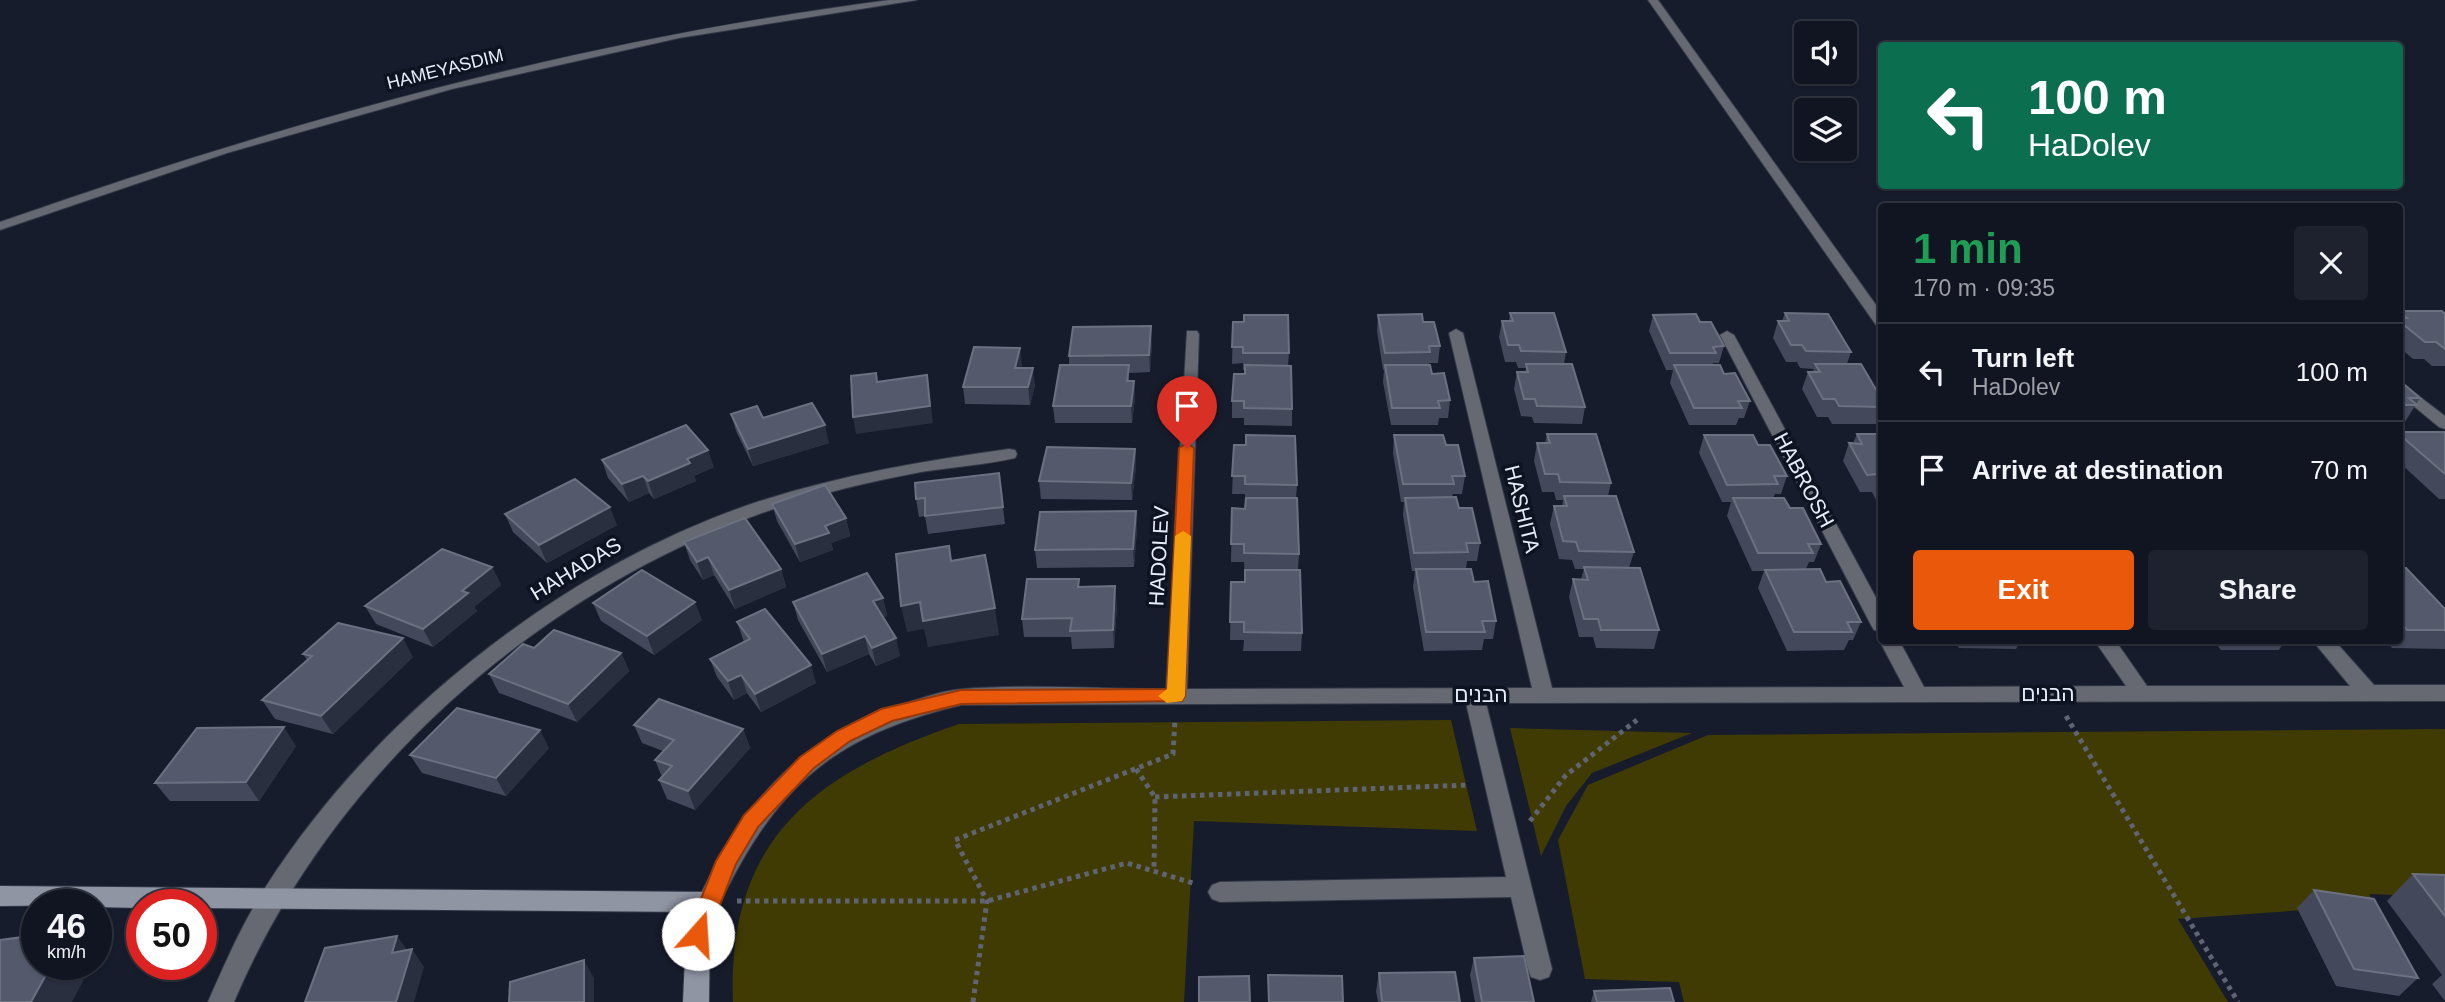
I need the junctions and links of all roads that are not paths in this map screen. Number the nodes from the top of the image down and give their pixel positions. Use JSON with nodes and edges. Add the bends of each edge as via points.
{"nodes":[{"id":1,"x":912,"y":0,"type":"edge"},
{"id":2,"x":1653,"y":0,"type":"edge"},
{"id":3,"x":0,"y":226,"type":"edge"},
{"id":4,"x":1878,"y":318,"type":"edge"},
{"id":5,"x":1456,"y":333,"type":"dead end"},
{"id":6,"x":1192,"y":334,"type":"dead end"},
{"id":7,"x":1727,"y":335,"type":"dead end"},
{"id":8,"x":2403,"y":389,"type":"edge"},
{"id":9,"x":2445,"y":425,"type":"edge"},
{"id":10,"x":1009,"y":454,"type":"dead end"},
{"id":11,"x":1878,"y":619,"type":"edge"},
{"id":12,"x":1891,"y":644,"type":"edge"},
{"id":13,"x":2107,"y":644,"type":"edge"},
{"id":14,"x":2326,"y":644,"type":"edge"},
{"id":15,"x":2369,"y":693,"type":"junction"},
{"id":16,"x":2445,"y":693,"type":"edge"},
{"id":17,"x":1918,"y":694,"type":"junction"},
{"id":18,"x":2142,"y":694,"type":"junction"},
{"id":19,"x":1474,"y":695,"type":"junction"},
{"id":20,"x":1544,"y":695,"type":"junction"},
{"id":21,"x":1176,"y":696,"type":"junction"},
{"id":22,"x":1520,"y":887,"type":"junction"},
{"id":23,"x":1220,"y":892,"type":"road end"},
{"id":24,"x":0,"y":896,"type":"edge"},
{"id":25,"x":272,"y":897,"type":"junction"},
{"id":26,"x":709,"y":902,"type":"junction"},
{"id":27,"x":1540,"y":969,"type":"dead end"},
{"id":28,"x":221,"y":1002,"type":"edge"},
{"id":29,"x":696,"y":1002,"type":"edge"}],
"edges":[{"from":1,"to":3,"type":"street","name":"HAMEYASDIM","via":[[680,35],[420,92],[302,125]]},
{"from":2,"to":4,"type":"street"},
{"from":5,"to":20,"type":"street","name":"HASHITA"},
{"from":6,"to":21,"type":"street","name":"HADOLEV"},
{"from":7,"to":11,"type":"street","name":"HABROSH"},
{"from":8,"to":9,"type":"street"},
{"from":10,"to":25,"type":"street","name":"HAHADAS","via":[[889,471],[729,517],[667,544],[565,599],[512,636],[369,770]]},
{"from":12,"to":17,"type":"street"},
{"from":13,"to":18,"type":"street"},
{"from":14,"to":15,"type":"street"},
{"from":15,"to":16,"type":"street","name":"הבנים"},
{"from":15,"to":18,"type":"street","name":"הבנים"},
{"from":17,"to":18,"type":"street","name":"הבנים"},
{"from":17,"to":20,"type":"street","name":"הבנים"},
{"from":19,"to":20,"type":"street","name":"הבנים"},
{"from":19,"to":21,"type":"street","name":"הבנים"},
{"from":19,"to":22,"type":"street"},
{"from":21,"to":26,"type":"street","name":"הבנים","via":[[961,697],[887,715],[843,736],[779,790],[726,861]]},
{"from":22,"to":23,"type":"street"},
{"from":22,"to":27,"type":"street"},
{"from":24,"to":25,"type":"main road"},
{"from":25,"to":26,"type":"main road"},
{"from":25,"to":28,"type":"street","name":"HAHADAS"},
{"from":26,"to":29,"type":"main road","name":"הבנים","via":[[698,934]]}]}
